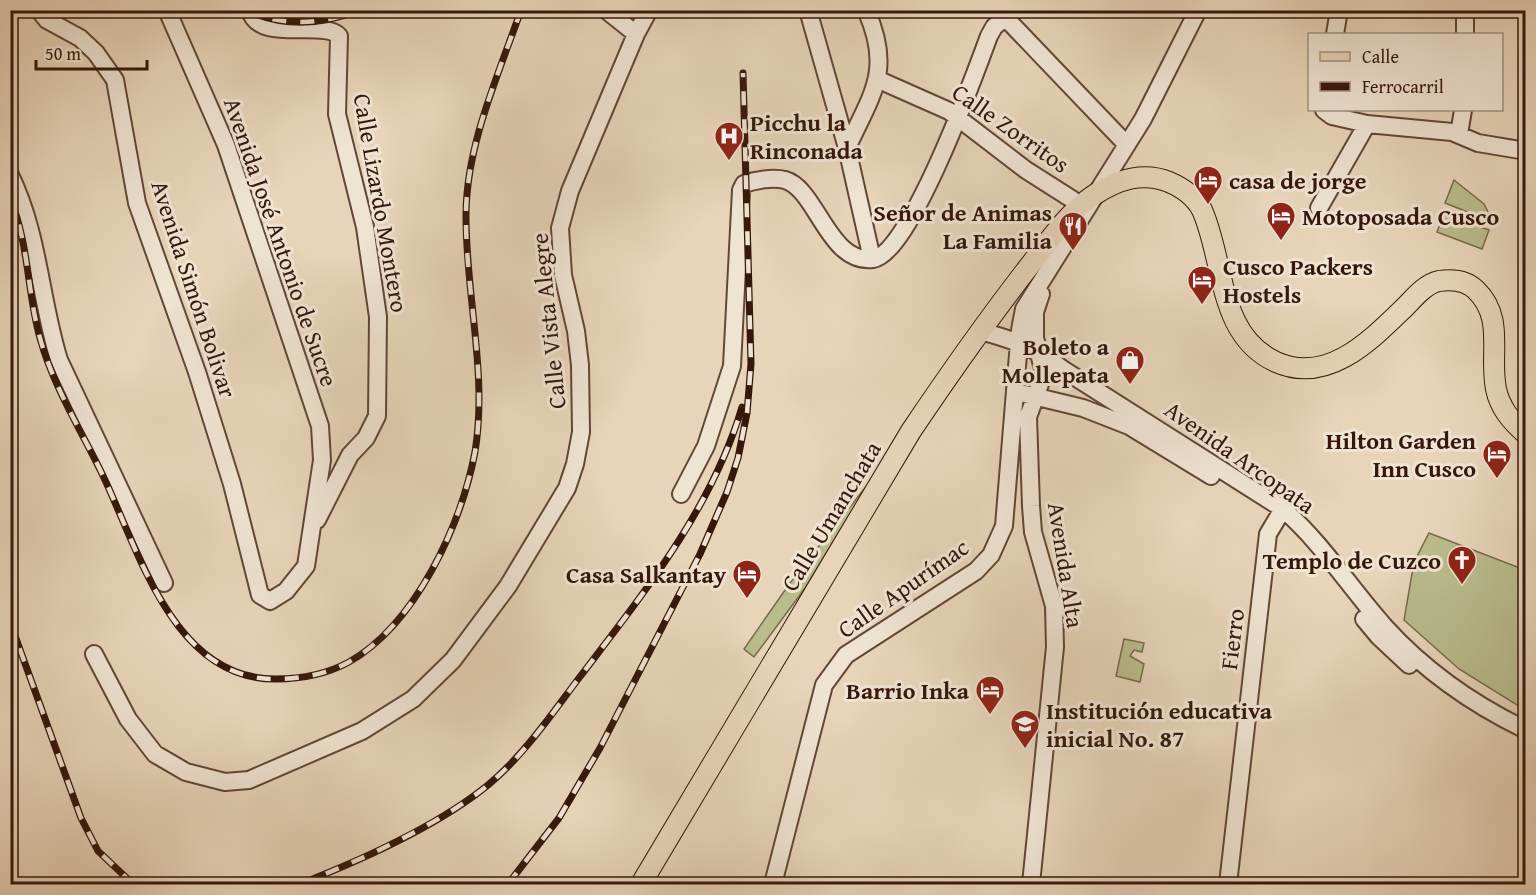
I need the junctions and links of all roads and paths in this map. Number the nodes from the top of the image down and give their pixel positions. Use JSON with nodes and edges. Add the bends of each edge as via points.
{"nodes":[{"id":1,"x":39,"y":10,"type":"edge"},
{"id":2,"x":166,"y":10,"type":"edge"},
{"id":3,"x":250,"y":10,"type":"edge"},
{"id":4,"x":282,"y":10,"type":"edge"},
{"id":5,"x":315,"y":10,"type":"edge"},
{"id":6,"x":606,"y":10,"type":"edge"},
{"id":7,"x":649,"y":10,"type":"edge"},
{"id":8,"x":808,"y":10,"type":"edge"},
{"id":9,"x":866,"y":10,"type":"edge"},
{"id":10,"x":1198,"y":10,"type":"edge"},
{"id":11,"x":1340,"y":10,"type":"edge"},
{"id":12,"x":1465,"y":10,"type":"edge"},
{"id":13,"x":1005,"y":13,"type":"edge"},
{"id":14,"x":1335,"y":33,"type":"edge"},
{"id":15,"x":1465,"y":33,"type":"edge"},
{"id":16,"x":636,"y":34,"type":"junction"},
{"id":17,"x":879,"y":80,"type":"junction"},
{"id":18,"x":1463,"y":111,"type":"edge"},
{"id":19,"x":1328,"y":112,"type":"edge"},
{"id":20,"x":959,"y":119,"type":"junction"},
{"id":21,"x":1367,"y":124,"type":"junction"},
{"id":22,"x":1460,"y":134,"type":"junction"},
{"id":23,"x":1127,"y":145,"type":"junction"},
{"id":24,"x":847,"y":148,"type":"junction"},
{"id":25,"x":1526,"y":151,"type":"edge"},
{"id":26,"x":10,"y":175,"type":"edge"},
{"id":27,"x":1088,"y":200,"type":"junction"},
{"id":28,"x":1319,"y":208,"type":"dead end"},
{"id":29,"x":872,"y":259,"type":"junction"},
{"id":30,"x":1056,"y":260,"type":"junction"},
{"id":31,"x":980,"y":331,"type":"junction"},
{"id":32,"x":1019,"y":342,"type":"junction"},
{"id":33,"x":1038,"y":351,"type":"junction"},
{"id":34,"x":1016,"y":392,"type":"junction"},
{"id":35,"x":1034,"y":396,"type":"junction"},
{"id":36,"x":1526,"y":434,"type":"edge"},
{"id":37,"x":350,"y":455,"type":"junction"},
{"id":38,"x":322,"y":460,"type":"junction"},
{"id":39,"x":681,"y":494,"type":"dead end"},
{"id":40,"x":1280,"y":513,"type":"junction"},
{"id":41,"x":310,"y":532,"type":"junction"},
{"id":42,"x":1033,"y":532,"type":"junction"},
{"id":43,"x":1001,"y":535,"type":"junction"},
{"id":44,"x":164,"y":583,"type":"dead end"},
{"id":45,"x":274,"y":600,"type":"joint"},
{"id":46,"x":94,"y":654,"type":"dead end"},
{"id":47,"x":1526,"y":730,"type":"edge"},
{"id":48,"x":1526,"y":742,"type":"edge"},
{"id":49,"x":641,"y":885,"type":"edge"},
{"id":50,"x":773,"y":885,"type":"edge"},
{"id":51,"x":1031,"y":885,"type":"edge"},
{"id":52,"x":1228,"y":885,"type":"edge"}],
"edges":[{"from":1,"to":45,"type":"street","name":"Avenida Simón Bolivar","via":[[47,20],[80,38],[114,80],[137,203],[197,372],[232,484],[260,595]]},
{"from":2,"to":38,"type":"street","name":"Avenida José Antonio de Sucre","via":[[226,145],[320,426]]},
{"from":3,"to":37,"type":"street","name":"Calle Lizardo Montero","via":[[253,18],[265,25],[330,29],[340,39],[337,114],[365,227],[378,317],[377,416],[366,438]]},
{"from":4,"to":5,"type":"street"},
{"from":6,"to":16,"type":"street"},
{"from":7,"to":16,"type":"street","name":"Calle Vista Alegre"},
{"from":8,"to":24,"type":"street"},
{"from":9,"to":17,"type":"street","via":[[879,49]]},
{"from":10,"to":23,"type":"street","name":"Calle Apurímac"},
{"from":11,"to":14,"type":"street"},
{"from":12,"to":15,"type":"street"},
{"from":13,"to":20,"type":"street","via":[[989,36]]},
{"from":13,"to":23,"type":"street"},
{"from":16,"to":46,"type":"street","name":"Calle Vista Alegre","via":[[570,190],[560,228],[563,275],[580,365],[581,432],[575,464],[567,488],[508,586],[453,660],[413,699],[362,731],[249,780],[225,782],[186,772],[155,754],[128,719]]},
{"from":17,"to":20,"type":"street","name":"Calle Zorritos"},
{"from":17,"to":24,"type":"street"},
{"from":18,"to":22,"type":"street"},
{"from":19,"to":21,"type":"street"},
{"from":20,"to":27,"type":"street","name":"Calle Zorritos","via":[[1026,170]]},
{"from":20,"to":29,"type":"street","via":[[905,228],[885,255]]},
{"from":21,"to":22,"type":"street"},
{"from":21,"to":28,"type":"street"},
{"from":22,"to":25,"type":"street","via":[[1478,142]]},
{"from":23,"to":27,"type":"street","name":"Calle Apurímac"},
{"from":24,"to":29,"type":"street"},
{"from":26,"to":44,"type":"street","via":[[28,217],[59,360]]},
{"from":27,"to":30,"type":"street","name":"Calle Apurímac"},
{"from":27,"to":31,"type":"main road","name":"Calle Umanchata","via":[[1051,238]]},
{"from":27,"to":36,"type":"main road","via":[[1136,177],[1165,180],[1191,194],[1201,208],[1218,270],[1243,337],[1267,357],[1292,368],[1310,369],[1341,360],[1435,282],[1453,279],[1472,285],[1493,315],[1496,387],[1501,407]]},
{"from":29,"to":39,"type":"street","via":[[856,257],[840,246],[792,184],[776,180],[744,184],[732,366],[706,446]]},
{"from":30,"to":32,"type":"street","name":"Calle Apurímac","via":[[1029,297]]},
{"from":30,"to":33,"type":"street","name":"Calle Apurímac","via":[[1035,312]]},
{"from":31,"to":32,"type":"street","name":"Avenida Arcopata"},
{"from":31,"to":49,"type":"main road","name":"Calle Umanchata","via":[[911,431]]},
{"from":32,"to":33,"type":"street","name":"Avenida Arcopata"},
{"from":32,"to":34,"type":"street","name":"Calle Apurímac"},
{"from":33,"to":35,"type":"street","name":"Avenida Alta","via":[[1044,373]]},
{"from":33,"to":40,"type":"street","name":"Avenida Arcopata"},
{"from":34,"to":35,"type":"street","name":"Avenida Arcopata"},
{"from":34,"to":43,"type":"street","name":"Calle Apurímac","via":[[1009,496]]},
{"from":35,"to":40,"type":"street","name":"Avenida Arcopata","via":[[1083,408],[1129,426]]},
{"from":35,"to":42,"type":"street","name":"Avenida Alta","via":[[1028,417]]},
{"from":37,"to":38,"type":"street"},
{"from":37,"to":41,"type":"street","name":"Calle Lizardo Montero"},
{"from":38,"to":41,"type":"street","name":"Avenida José Antonio de Sucre"},
{"from":40,"to":47,"type":"street","name":"Avenida Arcopata","via":[[1310,534],[1408,651],[1460,694]]},
{"from":40,"to":48,"type":"street","name":"Avenida Arcopata","via":[[1399,657],[1455,704]]},
{"from":40,"to":52,"type":"street","name":"Fierro","via":[[1268,534]]},
{"from":41,"to":45,"type":"street","name":"Avenida José Antonio de Sucre","via":[[306,566]]},
{"from":42,"to":43,"type":"street"},
{"from":42,"to":51,"type":"street","name":"Avenida Alta","via":[[1054,606],[1055,647]]},
{"from":43,"to":50,"type":"street","name":"Calle Apurímac","via":[[991,555],[976,571],[846,655],[833,669],[824,685]]}]}
